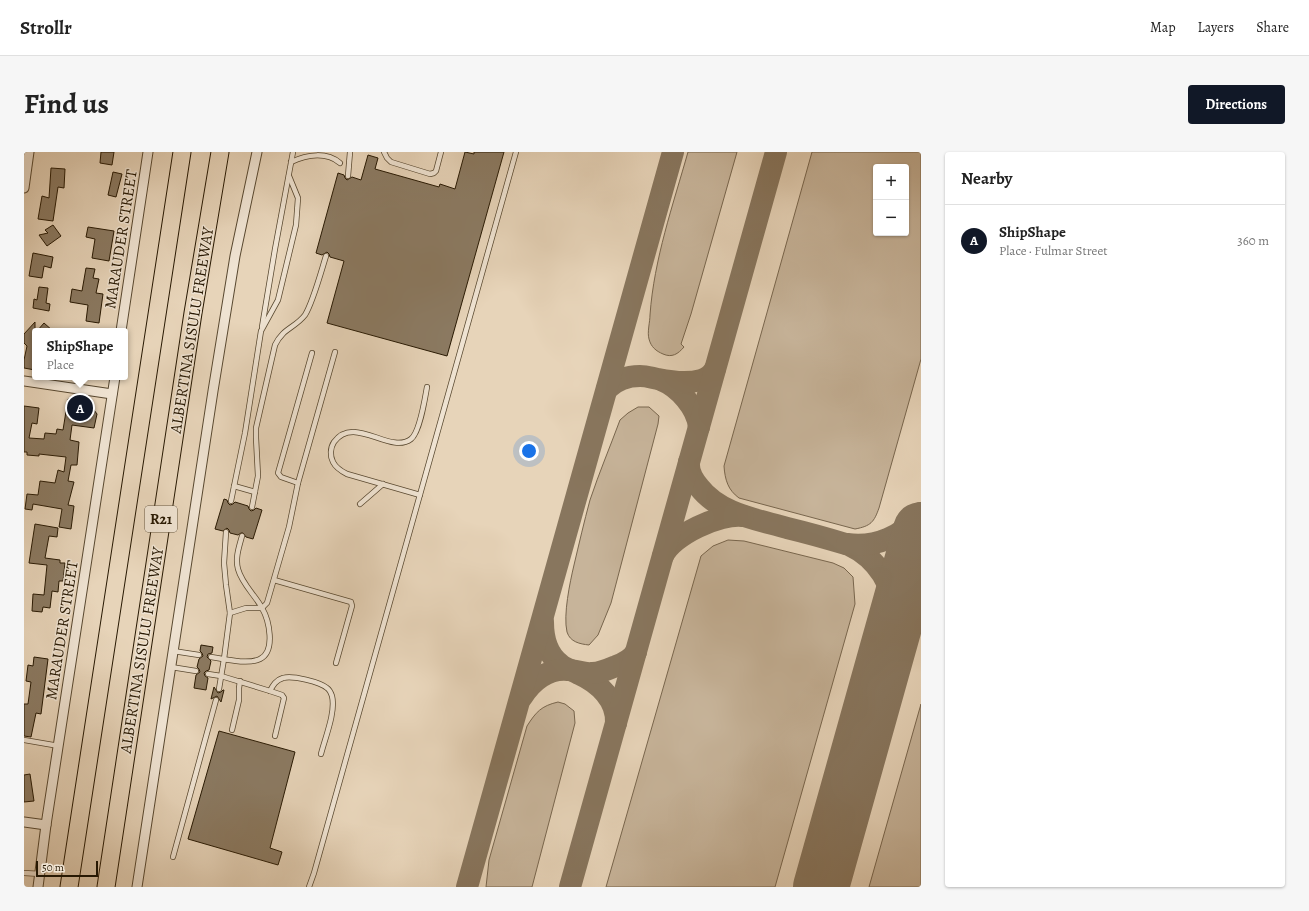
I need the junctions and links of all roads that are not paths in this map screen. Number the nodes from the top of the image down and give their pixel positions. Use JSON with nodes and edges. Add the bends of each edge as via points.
{"nodes":[{"id":1,"x":30,"y":152,"type":"edge"},
{"id":2,"x":148,"y":152,"type":"edge"},
{"id":3,"x":182,"y":152,"type":"edge"},
{"id":4,"x":220,"y":152,"type":"edge"},
{"id":5,"x":257,"y":152,"type":"edge"},
{"id":6,"x":293,"y":152,"type":"edge"},
{"id":7,"x":350,"y":152,"type":"edge"},
{"id":8,"x":384,"y":152,"type":"edge"},
{"id":9,"x":441,"y":152,"type":"edge"},
{"id":10,"x":516,"y":152,"type":"edge"},
{"id":11,"x":291,"y":162,"type":"junction"},
{"id":12,"x":340,"y":163,"type":"dead end"},
{"id":13,"x":289,"y":176,"type":"junction"},
{"id":14,"x":348,"y":176,"type":"dead end"},
{"id":15,"x":24,"y":188,"type":"edge"},
{"id":16,"x":326,"y":256,"type":"dead end"},
{"id":17,"x":121,"y":328,"type":"edge"},
{"id":18,"x":261,"y":331,"type":"junction"},
{"id":19,"x":335,"y":352,"type":"dead end"},
{"id":20,"x":312,"y":353,"type":"dead end"},
{"id":21,"x":114,"y":380,"type":"edge"},
{"id":22,"x":24,"y":381,"type":"edge"},
{"id":23,"x":427,"y":386,"type":"dead end"},
{"id":24,"x":112,"y":394,"type":"junction"},
{"id":25,"x":298,"y":483,"type":"junction"},
{"id":26,"x":383,"y":484,"type":"junction"},
{"id":27,"x":234,"y":486,"type":"junction"},
{"id":28,"x":255,"y":492,"type":"junction"},
{"id":29,"x":420,"y":495,"type":"junction"},
{"id":30,"x":231,"y":501,"type":"dead end"},
{"id":31,"x":360,"y":504,"type":"dead end"},
{"id":32,"x":252,"y":507,"type":"dead end"},
{"id":33,"x":226,"y":532,"type":"dead end"},
{"id":34,"x":242,"y":536,"type":"dead end"},
{"id":35,"x":274,"y":580,"type":"junction"},
{"id":36,"x":262,"y":608,"type":"junction"},
{"id":37,"x":230,"y":613,"type":"junction"},
{"id":38,"x":173,"y":651,"type":"junction"},
{"id":39,"x":199,"y":655,"type":"dead end"},
{"id":40,"x":211,"y":657,"type":"dead end"},
{"id":41,"x":224,"y":659,"type":"junction"},
{"id":42,"x":336,"y":663,"type":"dead end"},
{"id":43,"x":170,"y":667,"type":"junction"},
{"id":44,"x":196,"y":672,"type":"dead end"},
{"id":45,"x":208,"y":674,"type":"dead end"},
{"id":46,"x":222,"y":676,"type":"junction"},
{"id":47,"x":240,"y":681,"type":"junction"},
{"id":48,"x":219,"y":689,"type":"dead end"},
{"id":49,"x":270,"y":691,"type":"junction"},
{"id":50,"x":216,"y":700,"type":"dead end"},
{"id":51,"x":232,"y":730,"type":"dead end"},
{"id":52,"x":275,"y":736,"type":"dead end"},
{"id":53,"x":24,"y":740,"type":"edge"},
{"id":54,"x":59,"y":746,"type":"junction"},
{"id":55,"x":321,"y":754,"type":"dead end"},
{"id":56,"x":24,"y":822,"type":"edge"},
{"id":57,"x":46,"y":825,"type":"junction"},
{"id":58,"x":173,"y":857,"type":"dead end"},
{"id":59,"x":24,"y":873,"type":"edge"},
{"id":60,"x":40,"y":874,"type":"junction"},
{"id":61,"x":38,"y":887,"type":"edge"},
{"id":62,"x":69,"y":887,"type":"edge"},
{"id":63,"x":106,"y":887,"type":"edge"},
{"id":64,"x":137,"y":887,"type":"edge"},
{"id":65,"x":309,"y":887,"type":"edge"}],
"edges":[{"from":1,"to":15,"type":"street"},
{"from":2,"to":17,"type":"street","name":"MARAUDER STREET"},
{"from":3,"to":62,"type":"highway","number":"R21"},
{"from":4,"to":63,"type":"highway","name":"ALBERTINA SISULU FREEWAY","number":"R21","via":[[193,313]]},
{"from":5,"to":38,"type":"street","via":[[235,256],[212,391]]},
{"from":6,"to":11,"type":"lane"},
{"from":7,"to":14,"type":"lane"},
{"from":8,"to":9,"type":"lane","via":[[391,162],[430,174],[436,171]]},
{"from":10,"to":29,"type":"lane"},
{"from":11,"to":12,"type":"lane","via":[[322,153],[333,156]]},
{"from":11,"to":13,"type":"lane"},
{"from":13,"to":18,"type":"lane"},
{"from":13,"to":18,"type":"lane","via":[[298,198],[296,225],[278,300]]},
{"from":16,"to":28,"type":"lane","via":[[307,310],[299,321],[279,336],[275,346],[256,428],[259,467]]},
{"from":18,"to":27,"type":"lane"},
{"from":19,"to":25,"type":"lane"},
{"from":20,"to":25,"type":"lane","via":[[278,473],[280,477]]},
{"from":21,"to":24,"type":"street","name":"MARAUDER STREET"},
{"from":22,"to":24,"type":"street"},
{"from":23,"to":26,"type":"lane","via":[[417,428],[410,440],[400,443],[350,432],[344,433],[333,443],[331,457],[339,470]]},
{"from":24,"to":54,"type":"street","name":"MARAUDER STREET"},
{"from":25,"to":35,"type":"lane"},
{"from":26,"to":29,"type":"lane"},
{"from":26,"to":31,"type":"lane"},
{"from":27,"to":28,"type":"lane"},
{"from":27,"to":30,"type":"lane"},
{"from":28,"to":32,"type":"lane"},
{"from":29,"to":65,"type":"lane"},
{"from":33,"to":37,"type":"lane","via":[[224,563]]},
{"from":34,"to":36,"type":"lane","via":[[238,550],[238,568],[247,587]]},
{"from":35,"to":36,"type":"lane","via":[[267,603]]},
{"from":35,"to":42,"type":"lane","via":[[351,602]]},
{"from":36,"to":37,"type":"lane","via":[[246,608]]},
{"from":36,"to":41,"type":"lane","via":[[270,634],[264,655],[260,659],[244,662]]},
{"from":37,"to":41,"type":"lane"},
{"from":38,"to":39,"type":"lane"},
{"from":38,"to":43,"type":"street"},
{"from":40,"to":41,"type":"lane"},
{"from":41,"to":46,"type":"lane"},
{"from":43,"to":44,"type":"lane"},
{"from":43,"to":64,"type":"street"},
{"from":45,"to":46,"type":"lane"},
{"from":46,"to":47,"type":"lane"},
{"from":46,"to":48,"type":"lane"},
{"from":47,"to":49,"type":"lane"},
{"from":47,"to":51,"type":"lane","via":[[239,700]]},
{"from":49,"to":52,"type":"lane","via":[[284,698]]},
{"from":49,"to":55,"type":"lane","via":[[279,679],[289,677],[328,688],[332,694],[333,710]]},
{"from":50,"to":58,"type":"lane"},
{"from":53,"to":54,"type":"lane"},
{"from":54,"to":57,"type":"street","name":"MARAUDER STREET"},
{"from":56,"to":57,"type":"street"},
{"from":57,"to":60,"type":"street","name":"MARAUDER STREET"},
{"from":59,"to":60,"type":"lane"},
{"from":60,"to":61,"type":"street","name":"MARAUDER STREET"}]}
